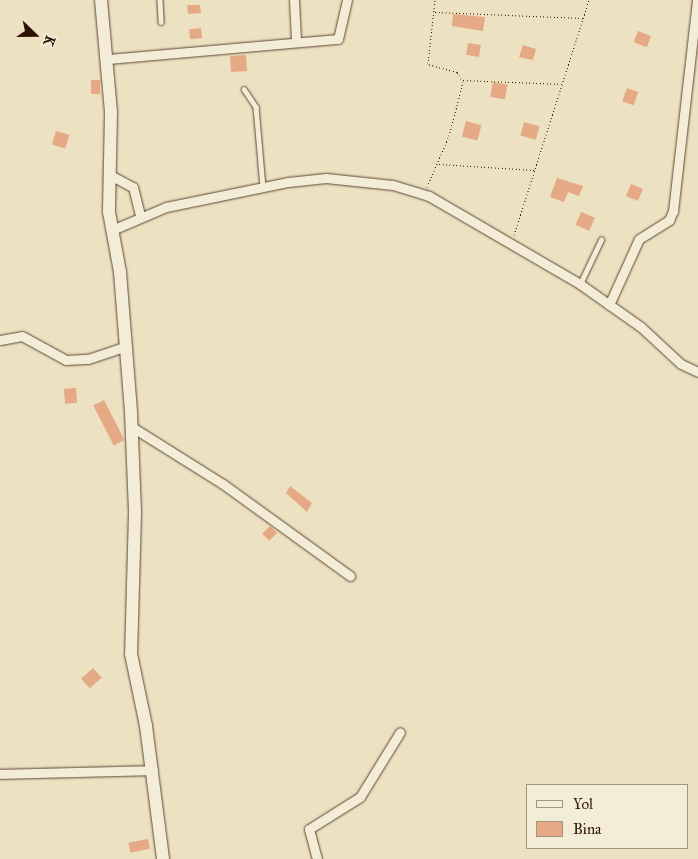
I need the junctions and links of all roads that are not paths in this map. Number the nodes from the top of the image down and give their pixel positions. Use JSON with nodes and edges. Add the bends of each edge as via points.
{"nodes":[{"id":1,"x":101,"y":0,"type":"edge"},
{"id":2,"x":160,"y":0,"type":"edge"},
{"id":3,"x":294,"y":0,"type":"edge"},
{"id":4,"x":347,"y":0,"type":"edge"},
{"id":5,"x":698,"y":0,"type":"edge"},
{"id":6,"x":161,"y":22,"type":"dead end"},
{"id":7,"x":296,"y":40,"type":"junction"},
{"id":8,"x":108,"y":59,"type":"junction"},
{"id":9,"x":244,"y":90,"type":"dead end"},
{"id":10,"x":110,"y":175,"type":"junction"},
{"id":11,"x":263,"y":187,"type":"junction"},
{"id":12,"x":140,"y":216,"type":"junction"},
{"id":13,"x":112,"y":230,"type":"junction"},
{"id":14,"x":601,"y":240,"type":"dead end"},
{"id":15,"x":580,"y":284,"type":"junction"},
{"id":16,"x":609,"y":305,"type":"junction"},
{"id":17,"x":0,"y":340,"type":"edge"},
{"id":18,"x":127,"y":346,"type":"junction"},
{"id":19,"x":698,"y":372,"type":"edge"},
{"id":20,"x":132,"y":427,"type":"junction"},
{"id":21,"x":350,"y":576,"type":"dead end"},
{"id":22,"x":400,"y":732,"type":"dead end"},
{"id":23,"x":153,"y":770,"type":"junction"},
{"id":24,"x":0,"y":774,"type":"edge"},
{"id":25,"x":163,"y":859,"type":"edge"},
{"id":26,"x":317,"y":859,"type":"edge"}],
"edges":[{"from":1,"to":8,"type":"street"},
{"from":2,"to":6,"type":"lane"},
{"from":3,"to":7,"type":"street"},
{"from":4,"to":7,"type":"street","via":[[338,39]]},
{"from":5,"to":16,"type":"street","via":[[673,211],[669,220],[639,239]]},
{"from":7,"to":8,"type":"street","via":[[237,49]]},
{"from":8,"to":10,"type":"street"},
{"from":9,"to":11,"type":"lane","via":[[256,107]]},
{"from":10,"to":12,"type":"street","via":[[133,187]]},
{"from":10,"to":13,"type":"street"},
{"from":11,"to":12,"type":"street","via":[[199,198]]},
{"from":11,"to":15,"type":"street","via":[[326,178],[378,182],[424,194]]},
{"from":12,"to":13,"type":"street"},
{"from":13,"to":18,"type":"street"},
{"from":14,"to":15,"type":"lane"},
{"from":15,"to":16,"type":"street"},
{"from":16,"to":19,"type":"street","via":[[659,341],[681,364]]},
{"from":17,"to":18,"type":"street","via":[[22,336],[58,358],[76,360]]},
{"from":18,"to":20,"type":"street"},
{"from":20,"to":21,"type":"street","via":[[230,489]]},
{"from":20,"to":23,"type":"street","via":[[135,513],[130,636],[132,670]]},
{"from":22,"to":26,"type":"street","via":[[360,797],[309,829]]},
{"from":23,"to":24,"type":"street"},
{"from":23,"to":25,"type":"street"}]}
